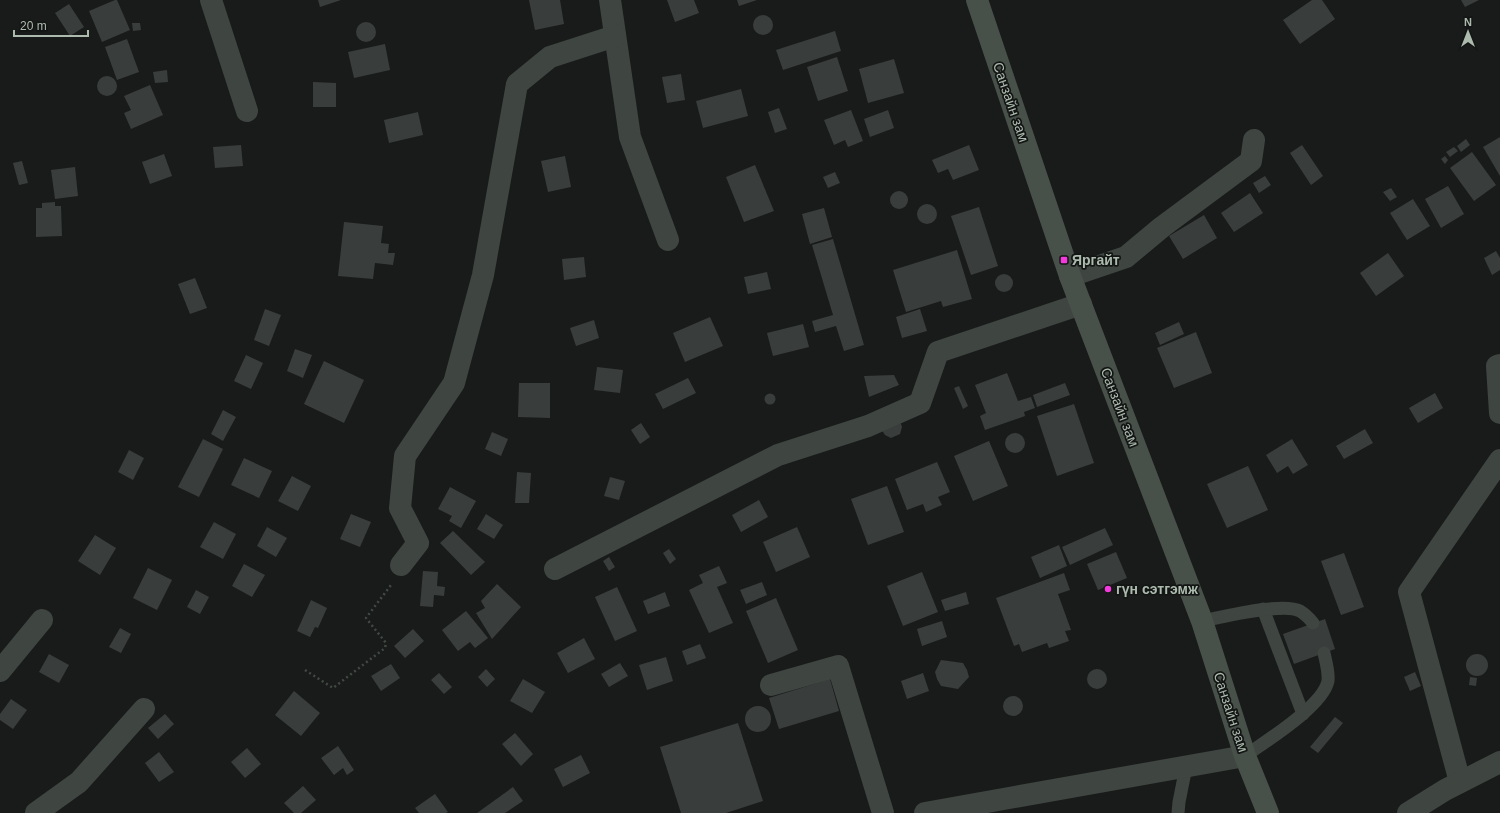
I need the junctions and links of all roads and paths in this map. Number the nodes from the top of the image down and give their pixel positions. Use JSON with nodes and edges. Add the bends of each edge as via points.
{"nodes":[{"id":1,"x":211,"y":0,"type":"edge"},
{"id":2,"x":610,"y":0,"type":"edge"},
{"id":3,"x":977,"y":0,"type":"edge"},
{"id":4,"x":615,"y":36,"type":"junction"},
{"id":5,"x":247,"y":111,"type":"dead end"},
{"id":6,"x":1254,"y":140,"type":"dead end"},
{"id":7,"x":668,"y":240,"type":"dead end"},
{"id":8,"x":1070,"y":276,"type":"junction"},
{"id":9,"x":1081,"y":304,"type":"junction"},
{"id":10,"x":1500,"y":364,"type":"edge"},
{"id":11,"x":1500,"y":413,"type":"edge"},
{"id":12,"x":1500,"y":460,"type":"edge"},
{"id":13,"x":401,"y":565,"type":"joint"},
{"id":14,"x":555,"y":569,"type":"dead end"},
{"id":15,"x":1263,"y":609,"type":"junction"},
{"id":16,"x":42,"y":620,"type":"dead end"},
{"id":17,"x":1202,"y":621,"type":"junction"},
{"id":18,"x":1313,"y":623,"type":"dead end"},
{"id":19,"x":1324,"y":653,"type":"dead end"},
{"id":20,"x":305,"y":670,"type":"dead end"},
{"id":21,"x":0,"y":672,"type":"edge"},
{"id":22,"x":771,"y":685,"type":"dead end"},
{"id":23,"x":144,"y":709,"type":"dead end"},
{"id":24,"x":1303,"y":714,"type":"junction"},
{"id":25,"x":1245,"y":756,"type":"junction"},
{"id":26,"x":1500,"y":762,"type":"edge"},
{"id":27,"x":1186,"y":767,"type":"junction"},
{"id":28,"x":1460,"y":782,"type":"junction"},
{"id":29,"x":36,"y":813,"type":"edge"},
{"id":30,"x":883,"y":813,"type":"edge"},
{"id":31,"x":925,"y":813,"type":"edge"},
{"id":32,"x":1178,"y":813,"type":"edge"},
{"id":33,"x":1268,"y":813,"type":"edge"},
{"id":34,"x":1408,"y":813,"type":"edge"}],
"edges":[{"from":1,"to":5,"type":"street"},
{"from":2,"to":4,"type":"street"},
{"from":3,"to":8,"type":"main road","name":"Санзайн зам"},
{"from":4,"to":7,"type":"street","via":[[630,137]]},
{"from":4,"to":13,"type":"street","via":[[550,57],[517,84],[483,275],[454,382],[405,456],[400,508],[418,543]]},
{"from":6,"to":8,"type":"street","via":[[1251,161],[1126,257]]},
{"from":8,"to":9,"type":"main road","name":"Санзайн зам"},
{"from":9,"to":14,"type":"street","via":[[938,352],[920,403],[868,426],[778,455]]},
{"from":9,"to":17,"type":"main road","name":"Санзайн зам"},
{"from":10,"to":11,"type":"street","via":[[1497,366]]},
{"from":12,"to":28,"type":"street","via":[[1409,592]]},
{"from":13,"to":20,"type":"path","via":[[390,589],[366,618],[386,643],[385,648],[333,688]]},
{"from":15,"to":17,"type":"lane"},
{"from":15,"to":18,"type":"lane","via":[[1292,608],[1299,610]]},
{"from":15,"to":24,"type":"lane"},
{"from":16,"to":21,"type":"street"},
{"from":17,"to":25,"type":"main road","name":"Санзайн зам"},
{"from":19,"to":24,"type":"lane","via":[[1328,670],[1327,683]]},
{"from":22,"to":30,"type":"street","via":[[838,666]]},
{"from":23,"to":29,"type":"street","via":[[79,782]]},
{"from":24,"to":25,"type":"lane"},
{"from":25,"to":27,"type":"street"},
{"from":25,"to":33,"type":"main road","name":"Санзайн зам"},
{"from":26,"to":28,"type":"street"},
{"from":27,"to":31,"type":"street"},
{"from":27,"to":32,"type":"lane"},
{"from":28,"to":34,"type":"street"}]}
